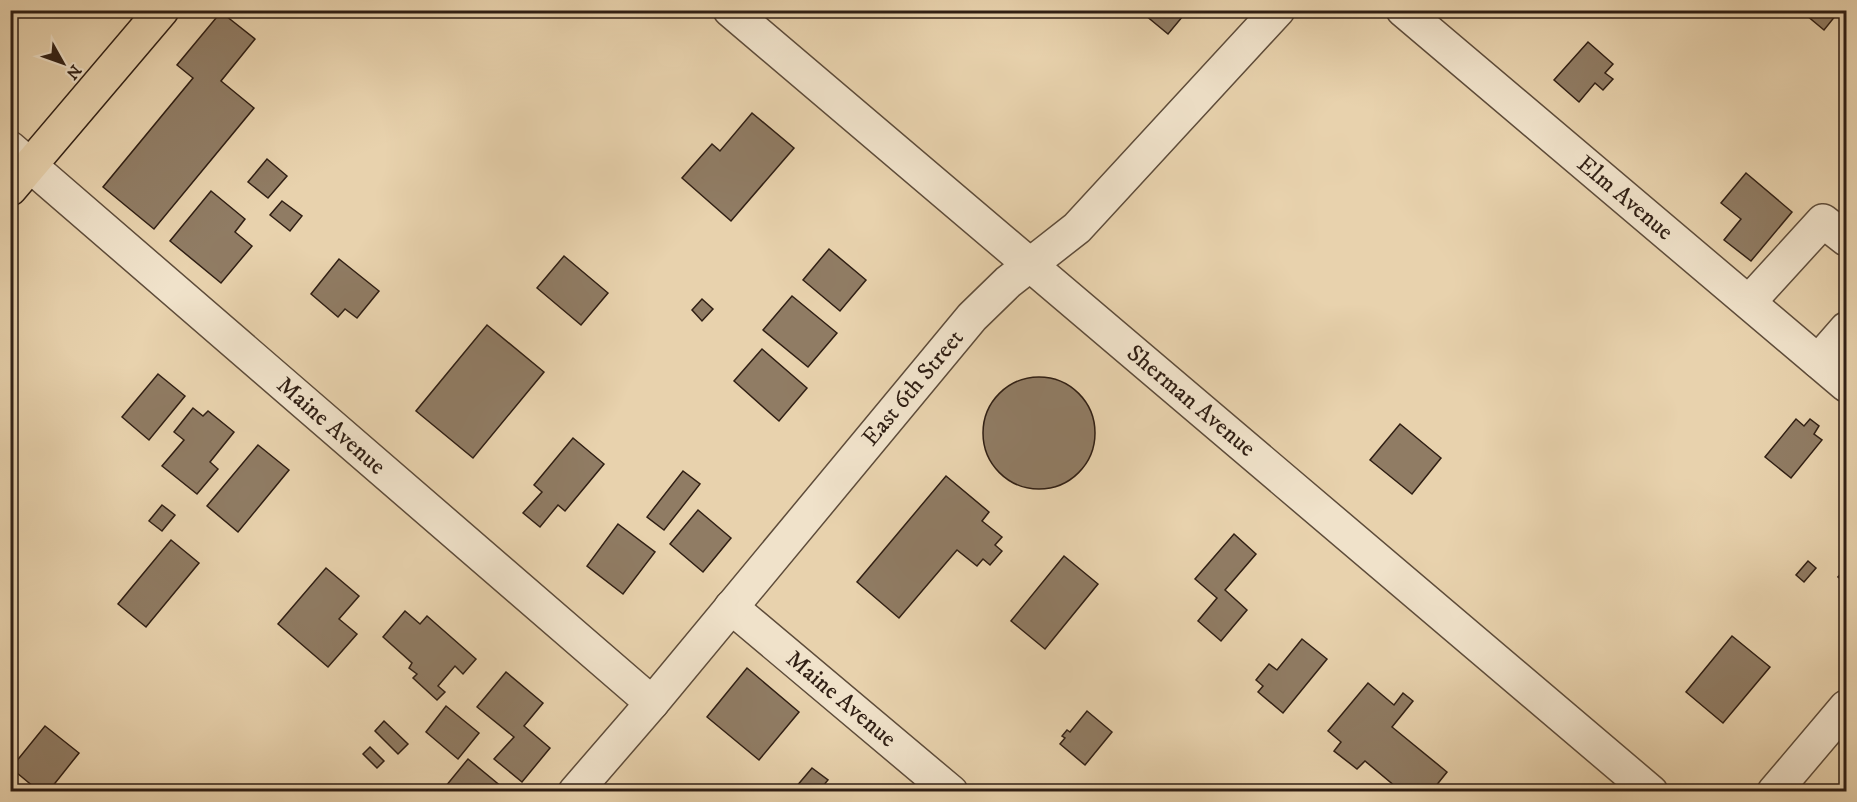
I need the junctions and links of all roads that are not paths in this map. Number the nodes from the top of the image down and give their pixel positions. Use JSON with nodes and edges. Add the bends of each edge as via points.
{"nodes":[{"id":1,"x":162,"y":10,"type":"edge"},
{"id":2,"x":730,"y":10,"type":"edge"},
{"id":3,"x":1278,"y":10,"type":"edge"},
{"id":4,"x":1403,"y":10,"type":"edge"},
{"id":5,"x":17,"y":168,"type":"edge"},
{"id":6,"x":1846,"y":239,"type":"edge"},
{"id":7,"x":1030,"y":265,"type":"junction"},
{"id":8,"x":1749,"y":302,"type":"junction"},
{"id":9,"x":1846,"y":329,"type":"edge"},
{"id":10,"x":1818,"y":361,"type":"junction"},
{"id":11,"x":1846,"y":385,"type":"edge"},
{"id":12,"x":731,"y":607,"type":"junction"},
{"id":13,"x":652,"y":703,"type":"junction"},
{"id":14,"x":1846,"y":707,"type":"edge"},
{"id":15,"x":575,"y":792,"type":"edge"},
{"id":16,"x":951,"y":792,"type":"edge"},
{"id":17,"x":1651,"y":792,"type":"edge"},
{"id":18,"x":1774,"y":792,"type":"edge"}],
"edges":[{"from":1,"to":5,"type":"main road"},
{"from":2,"to":7,"type":"street","name":"Sherman Avenue"},
{"from":3,"to":7,"type":"street","name":"East 6th Street","via":[[1077,228]]},
{"from":4,"to":8,"type":"street","name":"Elm Avenue"},
{"from":5,"to":13,"type":"street","name":"Maine Avenue"},
{"from":6,"to":8,"type":"street","via":[[1823,221]]},
{"from":7,"to":12,"type":"street","name":"East 6th Street","via":[[972,317]]},
{"from":7,"to":17,"type":"street","name":"Sherman Avenue"},
{"from":8,"to":10,"type":"street","name":"Elm Avenue"},
{"from":9,"to":10,"type":"street"},
{"from":10,"to":11,"type":"street","name":"Elm Avenue"},
{"from":12,"to":13,"type":"street","name":"East 6th Street"},
{"from":12,"to":16,"type":"street","name":"Maine Avenue"},
{"from":13,"to":15,"type":"street","name":"East 6th Street"},
{"from":14,"to":18,"type":"street"}]}
